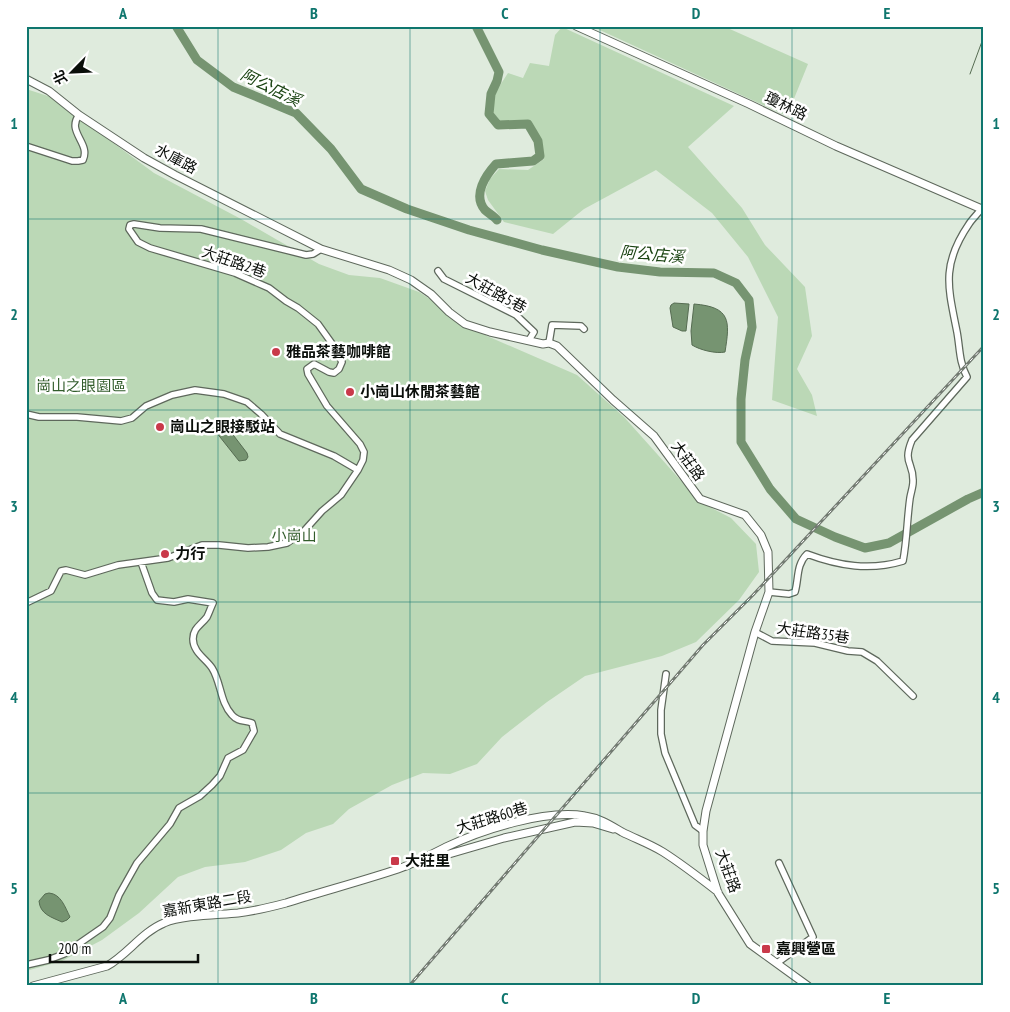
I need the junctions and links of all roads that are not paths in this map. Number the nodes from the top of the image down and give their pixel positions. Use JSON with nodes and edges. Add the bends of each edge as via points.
{"nodes":[{"id":1,"x":576,"y":26,"type":"edge"},
{"id":2,"x":26,"y":79,"type":"edge"},
{"id":3,"x":79,"y":115,"type":"junction"},
{"id":4,"x":26,"y":146,"type":"edge"},
{"id":5,"x":982,"y":210,"type":"edge"},
{"id":6,"x":321,"y":250,"type":"junction"},
{"id":7,"x":438,"y":271,"type":"dead end"},
{"id":8,"x":584,"y":329,"type":"dead end"},
{"id":9,"x":529,"y":340,"type":"junction"},
{"id":10,"x":549,"y":343,"type":"junction"},
{"id":11,"x":26,"y":414,"type":"edge"},
{"id":12,"x":358,"y":470,"type":"junction"},
{"id":13,"x":141,"y":562,"type":"junction"},
{"id":14,"x":769,"y":592,"type":"junction"},
{"id":15,"x":26,"y":602,"type":"edge"},
{"id":16,"x":755,"y":632,"type":"junction"},
{"id":17,"x":666,"y":674,"type":"dead end"},
{"id":18,"x":913,"y":696,"type":"dead end"},
{"id":19,"x":621,"y":831,"type":"junction"},
{"id":20,"x":703,"y":831,"type":"junction"},
{"id":21,"x":430,"y":856,"type":"junction"},
{"id":22,"x":779,"y":863,"type":"dead end"},
{"id":23,"x":718,"y":893,"type":"junction"},
{"id":24,"x":281,"y":904,"type":"joint"},
{"id":25,"x":777,"y":963,"type":"junction"},
{"id":26,"x":26,"y":965,"type":"edge"},
{"id":27,"x":33,"y":986,"type":"edge"},
{"id":28,"x":808,"y":986,"type":"edge"}],
"edges":[{"from":1,"to":5,"type":"street","name":"瓊林路"},
{"from":2,"to":3,"type":"street","name":"水庫路","via":[[49,91]]},
{"from":3,"to":4,"type":"street","via":[[75,128],[85,152],[84,160],[72,161]]},
{"from":3,"to":6,"type":"street","name":"水庫路","via":[[144,158]]},
{"from":5,"to":14,"type":"street","via":[[958,243],[949,268],[948,284],[961,352],[960,364],[967,377],[912,440],[907,452],[913,484],[903,561],[872,567],[850,566],[807,554],[798,569],[795,592]]},
{"from":6,"to":9,"type":"street","name":"大莊路","via":[[411,280],[465,324]]},
{"from":6,"to":12,"type":"street","name":"大莊路2巷","via":[[306,255],[201,229],[134,224],[129,229],[138,242],[150,248],[256,281],[318,324],[342,362],[334,372],[314,364],[307,370],[308,374],[327,406],[360,444],[364,460]]},
{"from":7,"to":9,"type":"street","name":"大莊路5巷","via":[[444,279],[516,315],[534,332]]},
{"from":8,"to":10,"type":"street","via":[[582,326],[552,325]]},
{"from":9,"to":10,"type":"street","name":"大莊路"},
{"from":10,"to":14,"type":"street","name":"大莊路","via":[[558,346],[654,436],[700,499],[745,515],[761,535],[768,552]]},
{"from":11,"to":12,"type":"street","via":[[39,418],[121,421],[172,395],[195,390],[224,394],[247,402],[280,434],[334,456]]},
{"from":12,"to":13,"type":"street","name":"大莊路2巷","via":[[341,494],[304,532],[287,543],[248,548],[202,545],[168,558]]},
{"from":13,"to":15,"type":"street","name":"大莊路2巷","via":[[85,575],[66,570],[61,572],[51,591]]},
{"from":13,"to":26,"type":"street","via":[[157,600],[174,602],[188,599],[213,603],[194,631],[193,641],[216,676],[231,714],[240,721],[252,723],[254,730],[243,750],[228,758],[212,785],[179,808],[137,864],[103,927],[64,954]]},
{"from":14,"to":16,"type":"street","name":"大莊路"},
{"from":16,"to":18,"type":"street","name":"大莊路35巷","via":[[772,641],[814,643],[848,652],[862,652],[877,661]]},
{"from":16,"to":20,"type":"street","name":"大莊路"},
{"from":17,"to":20,"type":"street","via":[[661,710],[665,753],[695,825]]},
{"from":19,"to":21,"type":"street","name":"大莊路60巷","via":[[576,822]]},
{"from":19,"to":21,"type":"street","name":"大莊路60巷","via":[[608,822],[586,816],[559,815],[510,823],[447,846]]},
{"from":19,"to":23,"type":"street","name":"大莊路60巷","via":[[662,851]]},
{"from":20,"to":23,"type":"street","name":"大莊路"},
{"from":21,"to":24,"type":"street","name":"大莊路60巷"},
{"from":22,"to":25,"type":"street","via":[[813,938]]},
{"from":23,"to":25,"type":"street","name":"大莊路","via":[[750,944]]},
{"from":24,"to":27,"type":"street","name":"嘉新東路二段","via":[[164,923],[107,966]]},
{"from":25,"to":28,"type":"street","name":"大莊路"}]}
